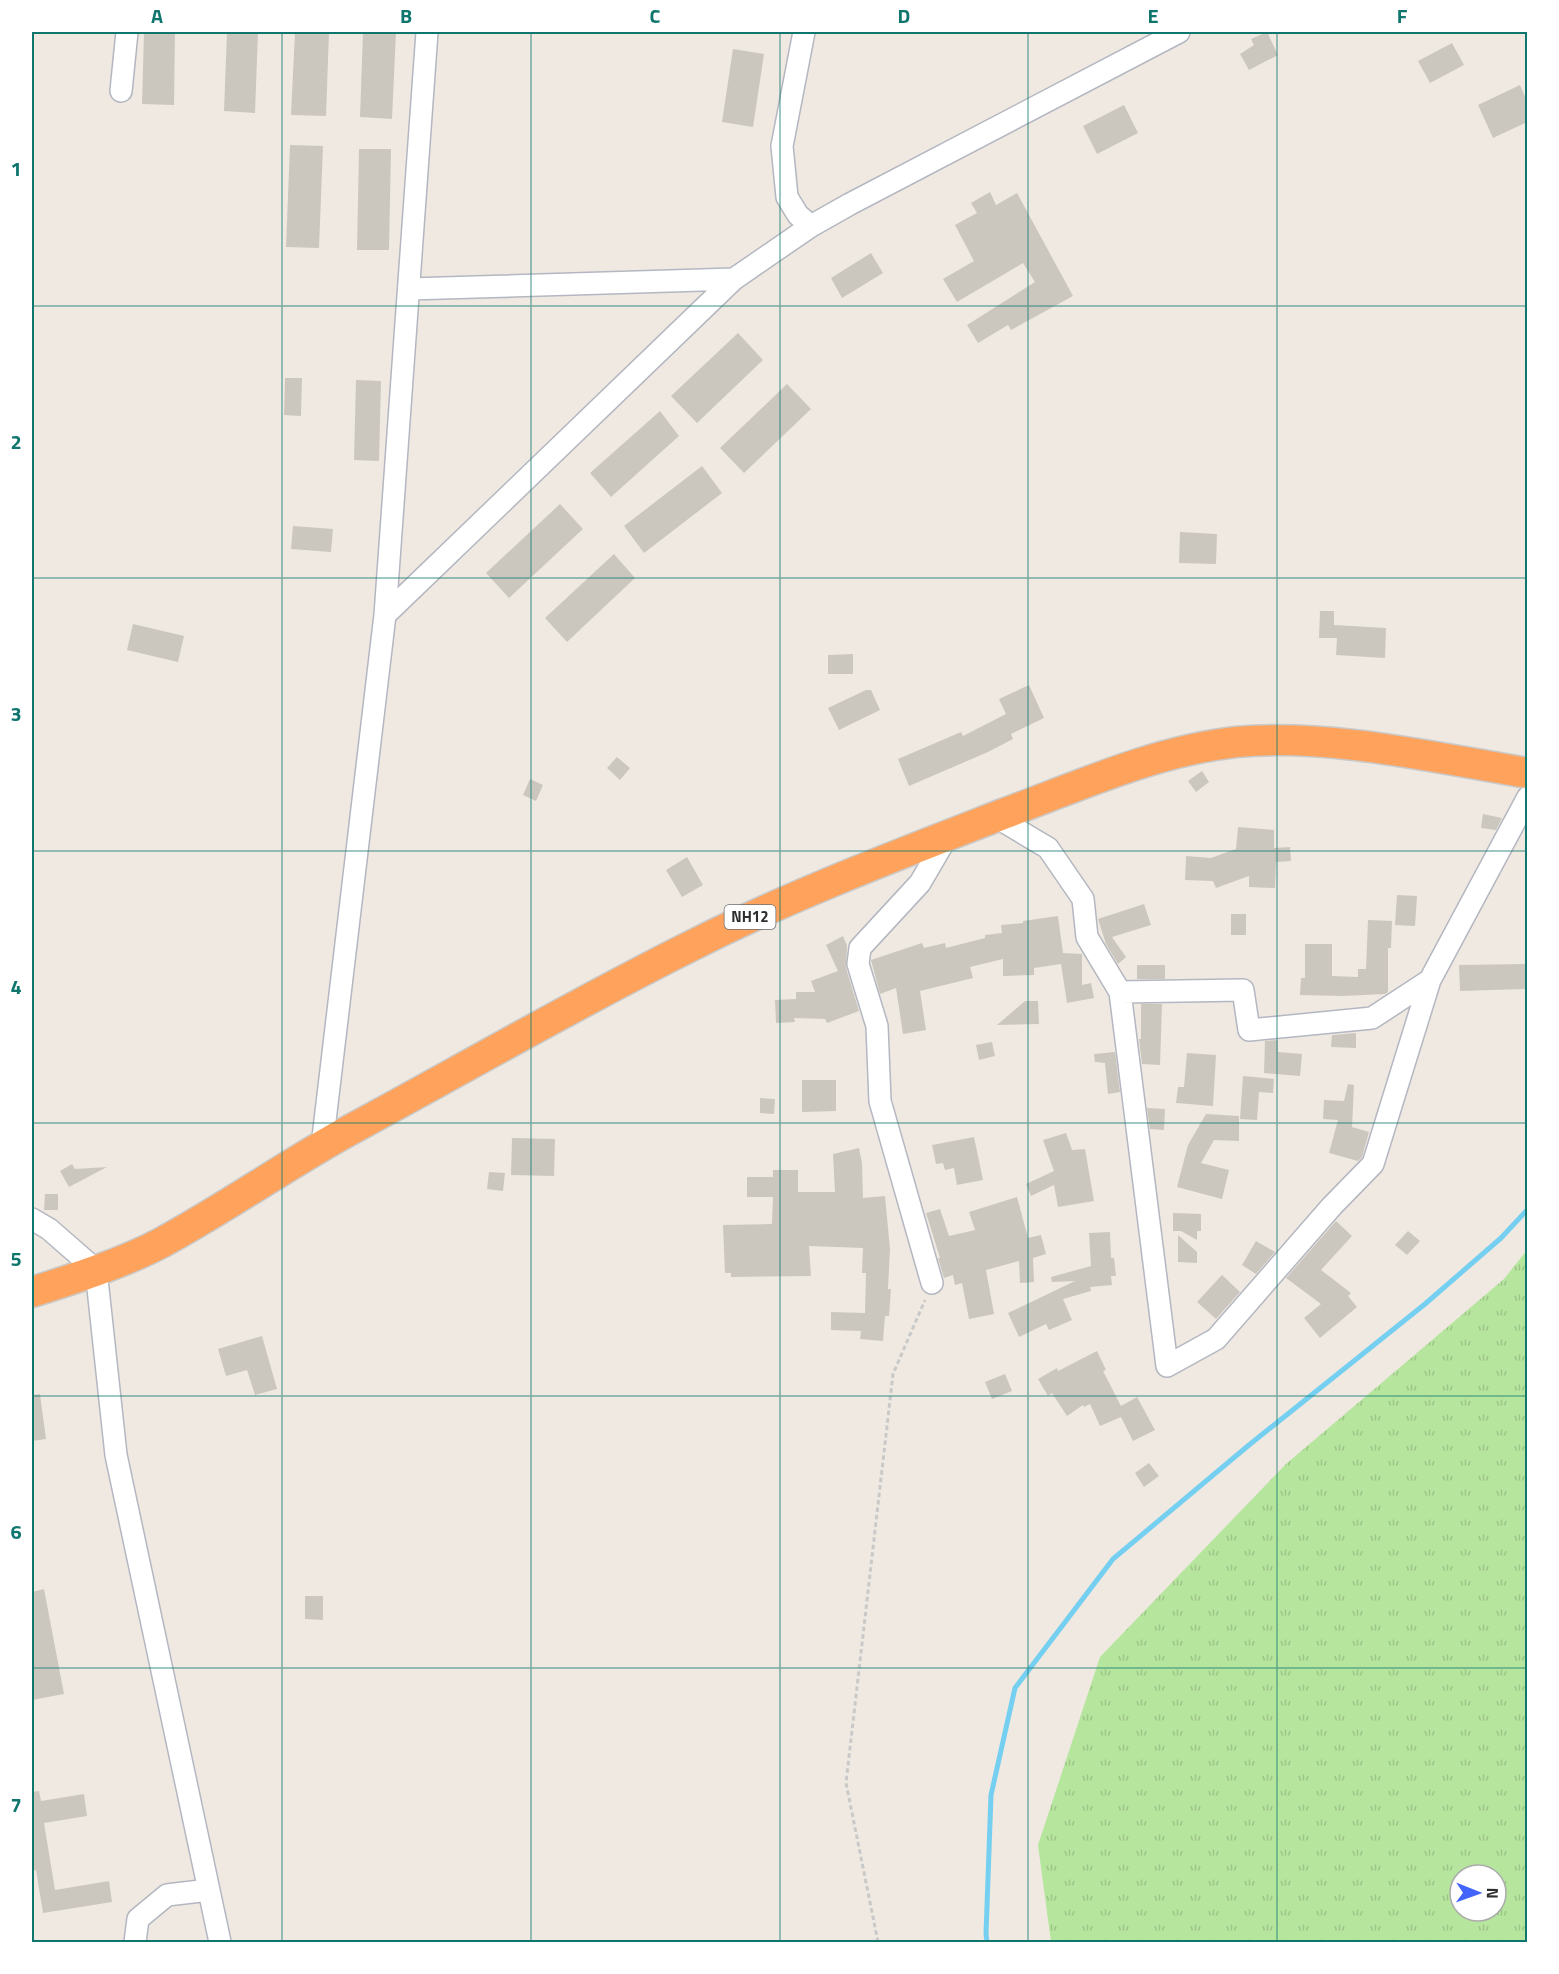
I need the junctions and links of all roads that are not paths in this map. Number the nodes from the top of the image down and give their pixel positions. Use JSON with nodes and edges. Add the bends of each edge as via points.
{"nodes":[{"id":1,"x":127,"y":32,"type":"edge"},
{"id":2,"x":427,"y":32,"type":"edge"},
{"id":3,"x":804,"y":32,"type":"edge"},
{"id":4,"x":1179,"y":32,"type":"edge"},
{"id":5,"x":121,"y":91,"type":"dead end"},
{"id":6,"x":811,"y":226,"type":"junction"},
{"id":7,"x":734,"y":279,"type":"junction"},
{"id":8,"x":409,"y":289,"type":"junction"},
{"id":9,"x":385,"y":615,"type":"junction"},
{"id":10,"x":1527,"y":772,"type":"edge"},
{"id":11,"x":1527,"y":797,"type":"edge"},
{"id":12,"x":996,"y":817,"type":"junction"},
{"id":13,"x":948,"y":835,"type":"junction"},
{"id":14,"x":1430,"y":980,"type":"junction"},
{"id":15,"x":1120,"y":992,"type":"junction"},
{"id":16,"x":322,"y":1146,"type":"junction"},
{"id":17,"x":32,"y":1219,"type":"edge"},
{"id":18,"x":96,"y":1270,"type":"junction"},
{"id":19,"x":932,"y":1283,"type":"road end"},
{"id":20,"x":32,"y":1292,"type":"edge"},
{"id":21,"x":209,"y":1890,"type":"junction"},
{"id":22,"x":135,"y":1942,"type":"edge"},
{"id":23,"x":220,"y":1942,"type":"edge"}],
"edges":[{"from":1,"to":5,"type":"street"},
{"from":2,"to":8,"type":"street"},
{"from":3,"to":6,"type":"street","via":[[782,146],[787,197],[798,215]]},
{"from":4,"to":6,"type":"street"},
{"from":6,"to":7,"type":"street"},
{"from":7,"to":8,"type":"street"},
{"from":7,"to":9,"type":"street"},
{"from":8,"to":9,"type":"street"},
{"from":9,"to":16,"type":"street"},
{"from":10,"to":12,"type":"highway","number":"NH12","via":[[1339,744],[1267,740],[1161,756]]},
{"from":11,"to":14,"type":"street"},
{"from":12,"to":13,"type":"highway","number":"NH12"},
{"from":12,"to":15,"type":"street","via":[[1048,848],[1083,899],[1087,936]]},
{"from":13,"to":16,"type":"highway","number":"NH12","via":[[759,913],[695,944]]},
{"from":13,"to":19,"type":"street","via":[[920,883],[860,948],[858,964],[877,1026],[880,1101]]},
{"from":14,"to":15,"type":"street","via":[[1372,1018],[1249,1030],[1243,990]]},
{"from":14,"to":15,"type":"street","via":[[1373,1164],[1216,1340],[1167,1366]]},
{"from":16,"to":18,"type":"highway","number":"NH12","via":[[157,1245]]},
{"from":17,"to":18,"type":"street"},
{"from":18,"to":20,"type":"highway","number":"NH12"},
{"from":18,"to":21,"type":"street","via":[[116,1455]]},
{"from":21,"to":22,"type":"street","via":[[167,1895],[138,1919]]},
{"from":21,"to":23,"type":"street"}]}
